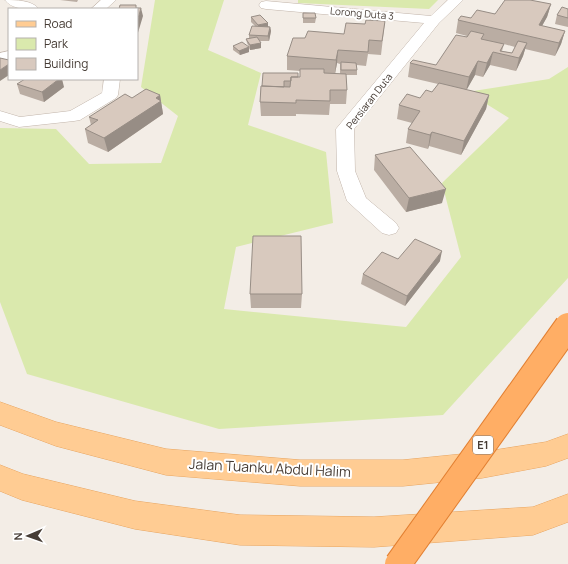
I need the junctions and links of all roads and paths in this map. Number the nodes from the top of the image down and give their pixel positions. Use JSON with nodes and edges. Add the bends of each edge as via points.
{"nodes":[{"id":1,"x":12,"y":0,"type":"edge"},
{"id":2,"x":109,"y":0,"type":"edge"},
{"id":3,"x":456,"y":0,"type":"edge"},
{"id":4,"x":266,"y":5,"type":"dead end"},
{"id":5,"x":30,"y":8,"type":"edge"},
{"id":6,"x":99,"y":8,"type":"edge"},
{"id":7,"x":434,"y":20,"type":"junction"},
{"id":8,"x":112,"y":80,"type":"edge"},
{"id":9,"x":0,"y":116,"type":"edge"},
{"id":10,"x":389,"y":228,"type":"dead end"},
{"id":11,"x":568,"y":326,"type":"edge"},
{"id":12,"x":0,"y":414,"type":"edge"},
{"id":13,"x":568,"y":446,"type":"edge"},
{"id":14,"x":0,"y":478,"type":"edge"},
{"id":15,"x":568,"y":508,"type":"edge"},
{"id":16,"x":398,"y":564,"type":"edge"}],
"edges":[{"from":1,"to":5,"type":"street"},
{"from":2,"to":6,"type":"street"},
{"from":3,"to":7,"type":"street","name":"Persiaran Duta"},
{"from":4,"to":7,"type":"street","name":"Lorong Duta 3"},
{"from":7,"to":10,"type":"street","name":"Persiaran Duta","via":[[345,129],[346,171],[357,202]]},
{"from":8,"to":9,"type":"street","via":[[110,95],[74,116],[18,122]]},
{"from":11,"to":16,"type":"highway","number":"E1","bridge":true},
{"from":12,"to":13,"type":"main road","name":"Jalan Tuanku Abdul Halim","via":[[56,434],[166,462],[300,473],[403,473],[466,467],[546,454]]},
{"from":14,"to":15,"type":"main road","via":[[22,487],[135,514],[240,530],[374,532],[533,520]]}]}
